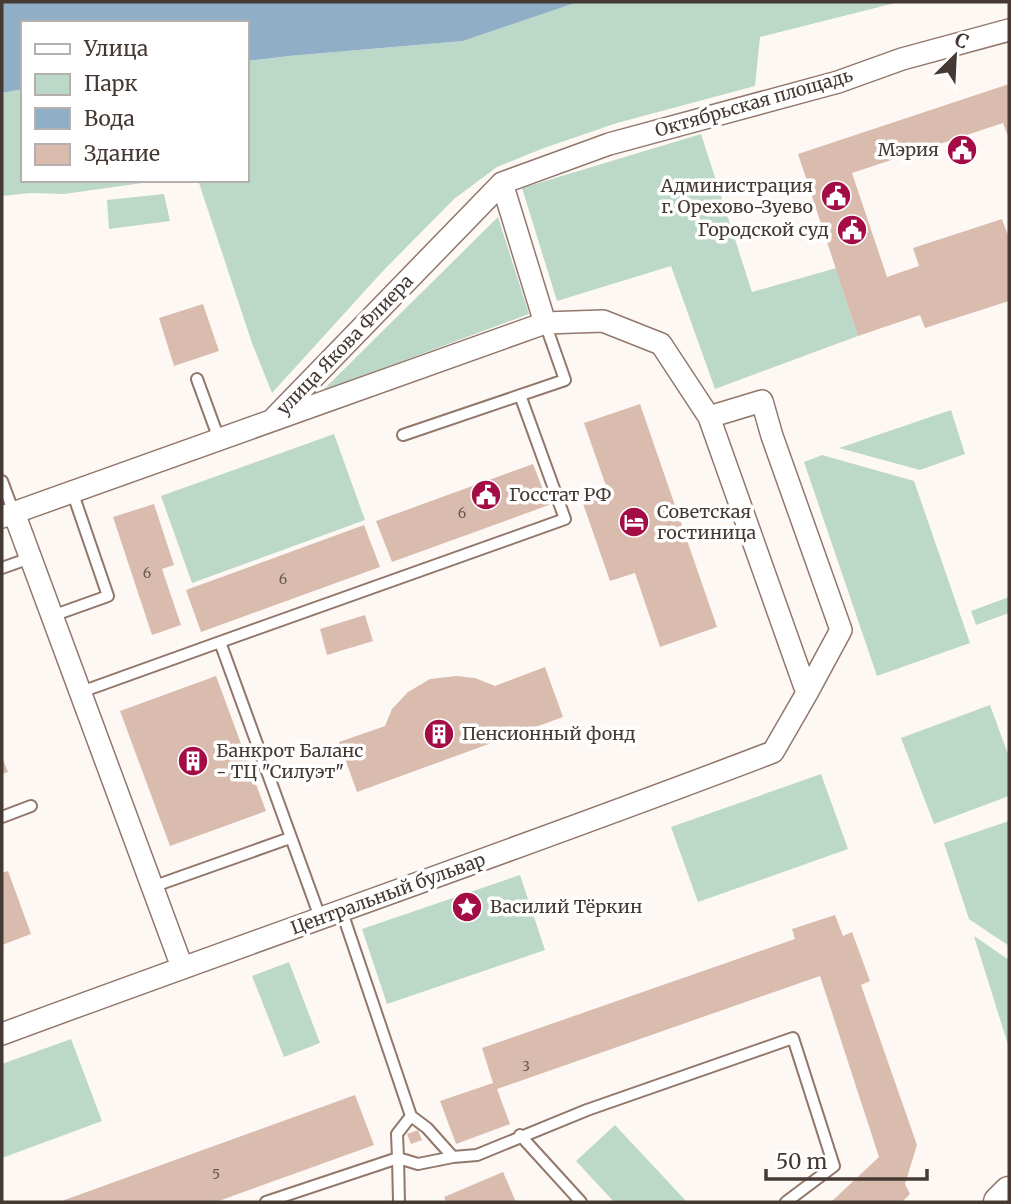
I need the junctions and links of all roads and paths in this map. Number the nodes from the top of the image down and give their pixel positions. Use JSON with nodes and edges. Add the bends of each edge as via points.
{"nodes":[{"id":1,"x":1009,"y":30,"type":"edge"},
{"id":2,"x":502,"y":183,"type":"junction"},
{"id":3,"x":545,"y":323,"type":"junction"},
{"id":4,"x":197,"y":379,"type":"dead end"},
{"id":5,"x":520,"y":395,"type":"junction"},
{"id":6,"x":709,"y":417,"type":"junction"},
{"id":7,"x":271,"y":421,"type":"junction"},
{"id":8,"x":403,"y":435,"type":"dead end"},
{"id":9,"x":219,"y":439,"type":"junction"},
{"id":10,"x":2,"y":481,"type":"edge"},
{"id":11,"x":72,"y":491,"type":"junction"},
{"id":12,"x":8,"y":515,"type":"edge"},
{"id":13,"x":30,"y":558,"type":"junction"},
{"id":14,"x":2,"y":568,"type":"edge"},
{"id":15,"x":52,"y":616,"type":"junction"},
{"id":16,"x":220,"y":642,"type":"junction"},
{"id":17,"x":80,"y":692,"type":"junction"},
{"id":18,"x":807,"y":693,"type":"junction"},
{"id":19,"x":31,"y":806,"type":"dead end"},
{"id":20,"x":2,"y":817,"type":"edge"},
{"id":21,"x":290,"y":838,"type":"junction"},
{"id":22,"x":152,"y":887,"type":"junction"},
{"id":23,"x":342,"y":912,"type":"junction"},
{"id":24,"x":321,"y":919,"type":"junction"},
{"id":25,"x":182,"y":967,"type":"junction"},
{"id":26,"x":2,"y":1034,"type":"edge"},
{"id":27,"x":411,"y":1116,"type":"junction"},
{"id":28,"x":520,"y":1135,"type":"junction"},
{"id":29,"x":453,"y":1157,"type":"junction"},
{"id":30,"x":398,"y":1158,"type":"junction"},
{"id":31,"x":1009,"y":1192,"type":"edge"},
{"id":32,"x":266,"y":1202,"type":"edge"},
{"id":33,"x":399,"y":1202,"type":"edge"},
{"id":34,"x":581,"y":1202,"type":"edge"},
{"id":35,"x":786,"y":1202,"type":"edge"},
{"id":36,"x":999,"y":1202,"type":"edge"}],
"edges":[{"from":1,"to":2,"type":"street","name":"Октябрьская площадь","via":[[608,144]]},
{"from":2,"to":3,"type":"street"},
{"from":2,"to":7,"type":"street","name":"улица Якова Флиера"},
{"from":3,"to":5,"type":"lane","via":[[565,380]]},
{"from":3,"to":6,"type":"street","via":[[603,321],[661,344]]},
{"from":3,"to":7,"type":"street"},
{"from":4,"to":9,"type":"lane"},
{"from":5,"to":8,"type":"lane"},
{"from":5,"to":16,"type":"lane","via":[[565,519]]},
{"from":6,"to":18,"type":"street"},
{"from":6,"to":18,"type":"street","via":[[762,401],[841,630]]},
{"from":7,"to":9,"type":"street","name":"улица Якова Флиера"},
{"from":9,"to":11,"type":"street","name":"улица Якова Флиера"},
{"from":10,"to":12,"type":"lane"},
{"from":11,"to":12,"type":"street","name":"улица Якова Флиера"},
{"from":11,"to":15,"type":"lane","via":[[108,596]]},
{"from":12,"to":13,"type":"street"},
{"from":13,"to":14,"type":"lane"},
{"from":13,"to":15,"type":"street"},
{"from":15,"to":17,"type":"street"},
{"from":16,"to":17,"type":"lane"},
{"from":16,"to":21,"type":"lane"},
{"from":17,"to":22,"type":"street"},
{"from":18,"to":23,"type":"street","name":"Центральный бульвар","via":[[773,752]]},
{"from":19,"to":20,"type":"lane"},
{"from":21,"to":22,"type":"lane"},
{"from":21,"to":24,"type":"lane"},
{"from":22,"to":25,"type":"street"},
{"from":23,"to":24,"type":"street","name":"Центральный бульвар"},
{"from":23,"to":27,"type":"lane"},
{"from":24,"to":25,"type":"street","name":"Центральный бульвар"},
{"from":25,"to":26,"type":"street","name":"Центральный бульвар"},
{"from":27,"to":29,"type":"lane"},
{"from":27,"to":30,"type":"lane","via":[[397,1134]]},
{"from":28,"to":29,"type":"lane","via":[[477,1155]]},
{"from":28,"to":34,"type":"lane"},
{"from":28,"to":35,"type":"lane","via":[[793,1038],[834,1166]]},
{"from":29,"to":30,"type":"lane","via":[[418,1164]]},
{"from":30,"to":32,"type":"lane"},
{"from":30,"to":33,"type":"lane"},
{"from":31,"to":36,"type":"main road"}]}
